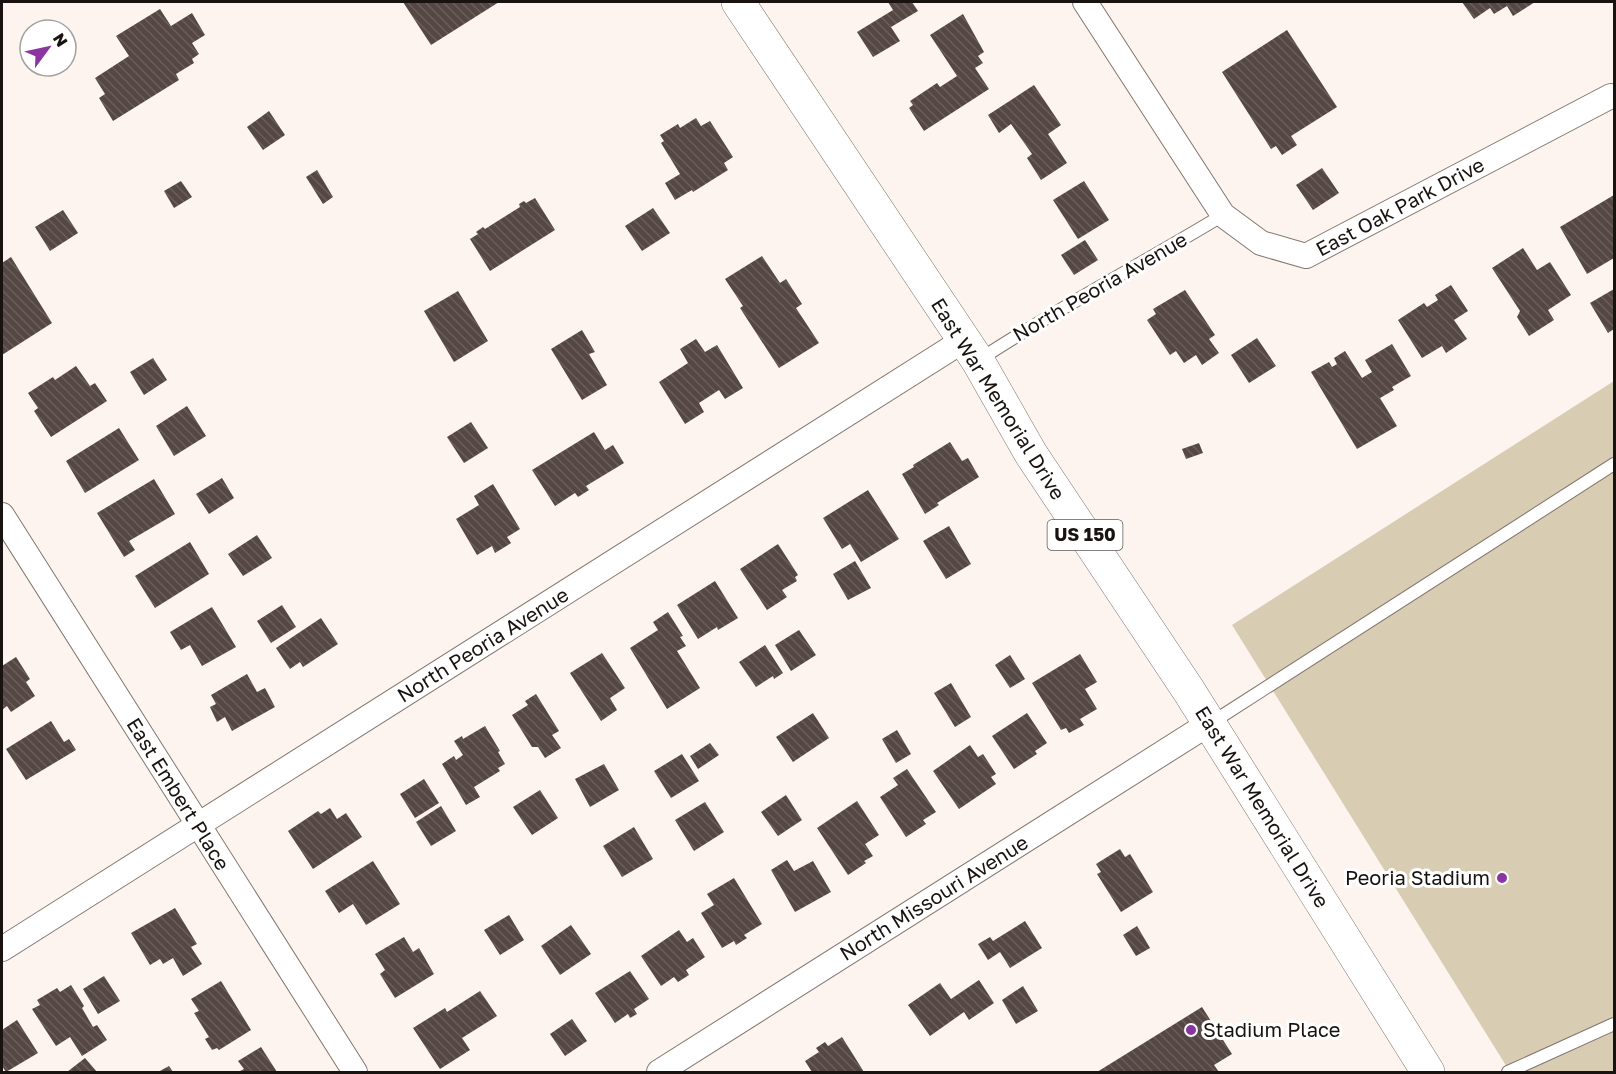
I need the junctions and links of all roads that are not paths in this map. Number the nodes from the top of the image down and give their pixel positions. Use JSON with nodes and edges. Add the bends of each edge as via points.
{"nodes":[{"id":1,"x":738,"y":2,"type":"edge"},
{"id":2,"x":1085,"y":2,"type":"edge"},
{"id":3,"x":1611,"y":96,"type":"dead end"},
{"id":4,"x":1223,"y":214,"type":"junction"},
{"id":5,"x":971,"y":350,"type":"junction"},
{"id":6,"x":1614,"y":464,"type":"edge"},
{"id":7,"x":2,"y":515,"type":"edge"},
{"id":8,"x":1210,"y":723,"type":"junction"},
{"id":9,"x":197,"y":824,"type":"junction"},
{"id":10,"x":2,"y":949,"type":"edge"},
{"id":11,"x":1614,"y":1024,"type":"edge"},
{"id":12,"x":356,"y":1072,"type":"edge"},
{"id":13,"x":659,"y":1072,"type":"edge"},
{"id":14,"x":1428,"y":1072,"type":"edge"},
{"id":15,"x":1508,"y":1072,"type":"edge"}],
"edges":[{"from":1,"to":5,"type":"highway","name":"East War Memorial Drive","number":"US 150"},
{"from":2,"to":4,"type":"street","name":"East Oak Park Drive"},
{"from":3,"to":4,"type":"street","name":"East Oak Park Drive","via":[[1306,256],[1261,243]]},
{"from":4,"to":5,"type":"lane","name":"North Peoria Avenue","via":[[1029,327]]},
{"from":5,"to":8,"type":"highway","name":"East War Memorial Drive","number":"US 150","via":[[1031,454]]},
{"from":5,"to":9,"type":"street","name":"North Peoria Avenue","via":[[905,379]]},
{"from":6,"to":8,"type":"lane"},
{"from":7,"to":9,"type":"street","name":"East Embert Place"},
{"from":8,"to":13,"type":"street","name":"North Missouri Avenue"},
{"from":8,"to":14,"type":"highway","name":"East War Memorial Drive","number":"US 150"},
{"from":9,"to":10,"type":"street","name":"North Peoria Avenue"},
{"from":9,"to":12,"type":"street","name":"East Embert Place"},
{"from":11,"to":15,"type":"lane"}]}
